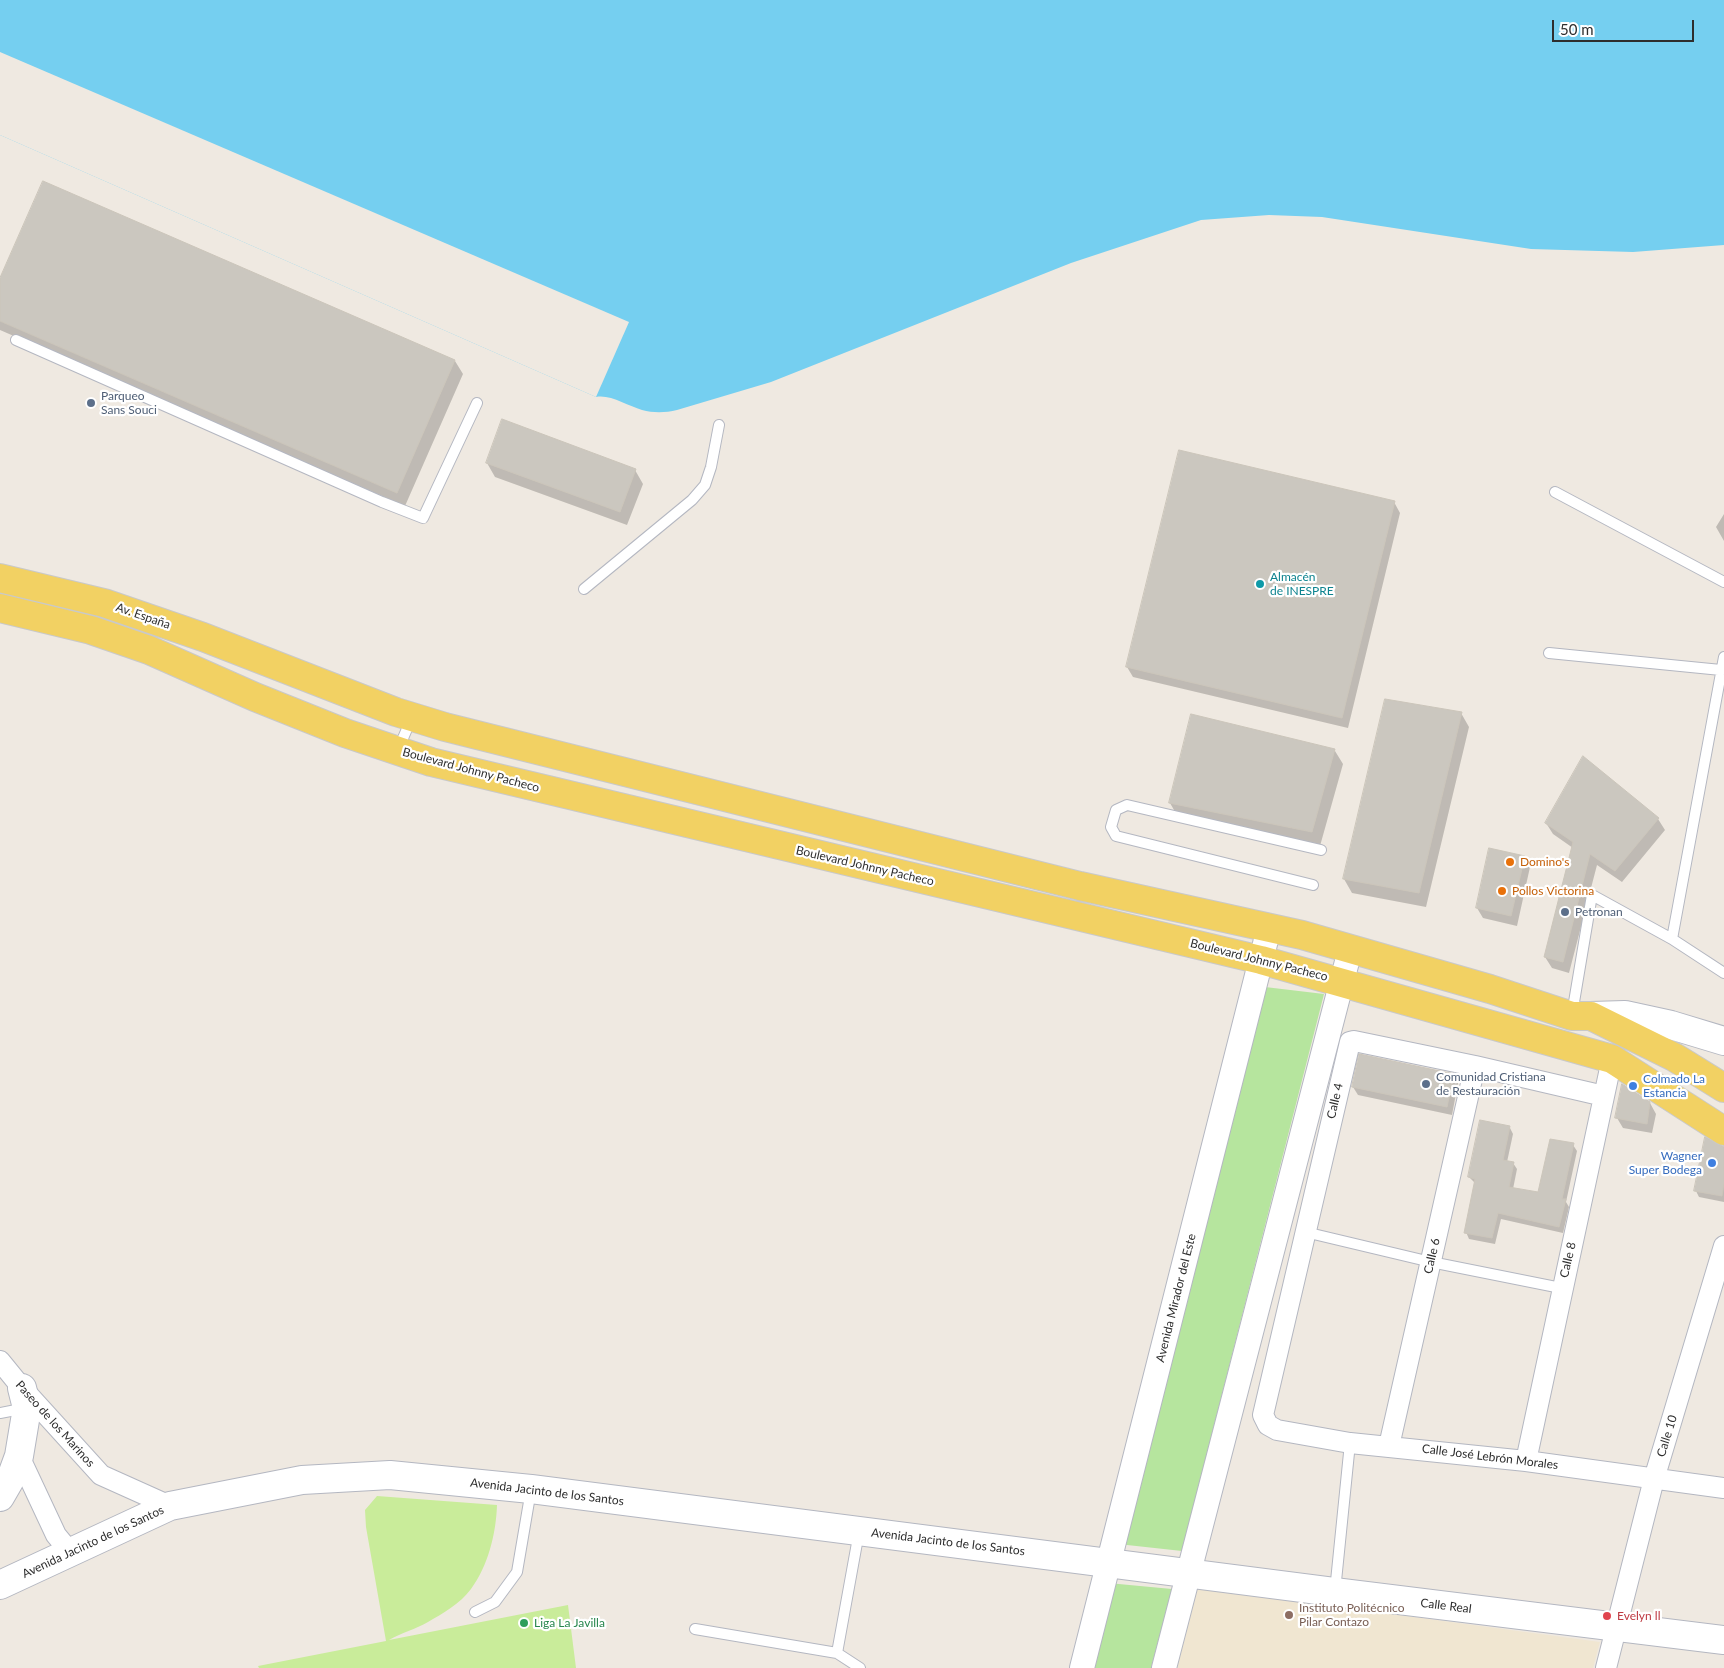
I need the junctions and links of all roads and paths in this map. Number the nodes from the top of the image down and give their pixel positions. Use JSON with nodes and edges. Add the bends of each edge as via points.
{"nodes":[{"id":1,"x":16,"y":340,"type":"dead end"},
{"id":2,"x":477,"y":403,"type":"dead end"},
{"id":3,"x":719,"y":425,"type":"dead end"},
{"id":4,"x":1555,"y":492,"type":"dead end"},
{"id":5,"x":0,"y":578,"type":"edge"},
{"id":6,"x":1724,"y":582,"type":"edge"},
{"id":7,"x":584,"y":589,"type":"dead end"},
{"id":8,"x":0,"y":608,"type":"edge"},
{"id":9,"x":1549,"y":653,"type":"dead end"},
{"id":10,"x":1724,"y":656,"type":"edge"},
{"id":11,"x":1721,"y":670,"type":"junction"},
{"id":12,"x":412,"y":716,"type":"junction"},
{"id":13,"x":398,"y":751,"type":"junction"},
{"id":14,"x":1321,"y":850,"type":"dead end"},
{"id":15,"x":1313,"y":885,"type":"dead end"},
{"id":16,"x":1270,"y":928,"type":"junction"},
{"id":17,"x":1672,"y":939,"type":"junction"},
{"id":18,"x":1350,"y":950,"type":"junction"},
{"id":19,"x":1261,"y":960,"type":"junction"},
{"id":20,"x":1724,"y":973,"type":"edge"},
{"id":21,"x":1342,"y":982,"type":"junction"},
{"id":22,"x":1581,"y":1016,"type":"junction"},
{"id":23,"x":1724,"y":1041,"type":"edge"},
{"id":24,"x":1612,"y":1059,"type":"junction"},
{"id":25,"x":1475,"y":1066,"type":"junction"},
{"id":26,"x":1724,"y":1088,"type":"edge"},
{"id":27,"x":1604,"y":1096,"type":"junction"},
{"id":28,"x":1724,"y":1131,"type":"edge"},
{"id":29,"x":1305,"y":1232,"type":"junction"},
{"id":30,"x":1724,"y":1246,"type":"edge"},
{"id":31,"x":1431,"y":1262,"type":"junction"},
{"id":32,"x":1561,"y":1288,"type":"junction"},
{"id":33,"x":0,"y":1361,"type":"edge"},
{"id":34,"x":24,"y":1398,"type":"junction"},
{"id":35,"x":0,"y":1413,"type":"edge"},
{"id":36,"x":1263,"y":1415,"type":"joint"},
{"id":37,"x":1350,"y":1443,"type":"junction"},
{"id":38,"x":1389,"y":1446,"type":"junction"},
{"id":39,"x":19,"y":1456,"type":"junction"},
{"id":40,"x":1526,"y":1461,"type":"junction"},
{"id":41,"x":1654,"y":1478,"type":"junction"},
{"id":42,"x":1724,"y":1488,"type":"edge"},
{"id":43,"x":531,"y":1489,"type":"junction"},
{"id":44,"x":0,"y":1498,"type":"edge"},
{"id":45,"x":170,"y":1506,"type":"junction"},
{"id":46,"x":860,"y":1532,"type":"junction"},
{"id":47,"x":70,"y":1552,"type":"junction"},
{"id":48,"x":1110,"y":1562,"type":"junction"},
{"id":49,"x":1188,"y":1574,"type":"junction"},
{"id":50,"x":0,"y":1584,"type":"edge"},
{"id":51,"x":1334,"y":1592,"type":"junction"},
{"id":52,"x":475,"y":1612,"type":"dead end"},
{"id":53,"x":1616,"y":1628,"type":"junction"},
{"id":54,"x":695,"y":1629,"type":"dead end"},
{"id":55,"x":1724,"y":1640,"type":"edge"},
{"id":56,"x":837,"y":1653,"type":"junction"},
{"id":57,"x":860,"y":1668,"type":"edge"},
{"id":58,"x":1082,"y":1668,"type":"edge"},
{"id":59,"x":1164,"y":1668,"type":"edge"},
{"id":60,"x":1606,"y":1668,"type":"edge"}],
"edges":[{"from":1,"to":2,"type":"lane","via":[[423,518]]},
{"from":3,"to":7,"type":"lane","via":[[705,485],[692,500]]},
{"from":4,"to":6,"type":"lane"},
{"from":5,"to":12,"type":"main road","name":"Av. España","via":[[104,603]]},
{"from":8,"to":13,"type":"main road","name":"Boulevard Johnny Pacheco","via":[[92,630],[149,650],[255,697]]},
{"from":9,"to":11,"type":"lane"},
{"from":10,"to":11,"type":"lane"},
{"from":11,"to":17,"type":"lane"},
{"from":12,"to":13,"type":"lane"},
{"from":12,"to":16,"type":"main road","via":[[445,727],[1080,886]]},
{"from":13,"to":19,"type":"main road","name":"Boulevard Johnny Pacheco","via":[[476,773]]},
{"from":14,"to":15,"type":"lane","via":[[1127,805],[1116,810],[1111,827],[1116,836]]},
{"from":16,"to":18,"type":"main road"},
{"from":16,"to":19,"type":"street","name":"Avenida Mirador del Este"},
{"from":17,"to":20,"type":"lane"},
{"from":17,"to":22,"type":"lane","via":[[1592,895]]},
{"from":18,"to":21,"type":"street"},
{"from":18,"to":22,"type":"main road"},
{"from":19,"to":21,"type":"main road","name":"Boulevard Johnny Pacheco"},
{"from":19,"to":48,"type":"street","name":"Avenida Mirador del Este"},
{"from":21,"to":24,"type":"main road","name":"Boulevard Johnny Pacheco"},
{"from":21,"to":49,"type":"street"},
{"from":22,"to":23,"type":"main road","via":[[1625,1015]]},
{"from":22,"to":26,"type":"main road","via":[[1674,1058]]},
{"from":24,"to":27,"type":"street","name":"Calle 8"},
{"from":24,"to":28,"type":"main road","name":"Boulevard Johnny Pacheco"},
{"from":25,"to":27,"type":"street","name":"Calle 4"},
{"from":25,"to":29,"type":"street","name":"Calle 4","via":[[1350,1042]]},
{"from":25,"to":31,"type":"street","name":"Calle 6"},
{"from":27,"to":32,"type":"street","name":"Calle 8"},
{"from":29,"to":31,"type":"lane"},
{"from":29,"to":36,"type":"street","name":"Calle 4"},
{"from":30,"to":41,"type":"street","name":"Calle 10"},
{"from":31,"to":32,"type":"lane"},
{"from":31,"to":38,"type":"street","name":"Calle 6"},
{"from":32,"to":40,"type":"street","name":"Calle 8"},
{"from":33,"to":34,"type":"street","name":"Paseo de los Marinos"},
{"from":34,"to":35,"type":"lane"},
{"from":34,"to":39,"type":"main road"},
{"from":34,"to":45,"type":"street","name":"Paseo de los Marinos","via":[[101,1475]]},
{"from":36,"to":37,"type":"street","name":"Calle José Lebrón Morales","via":[[1268,1425],[1277,1430]]},
{"from":37,"to":38,"type":"street","name":"Calle José Lebrón Morales"},
{"from":37,"to":51,"type":"lane"},
{"from":38,"to":40,"type":"street","name":"Calle José Lebrón Morales"},
{"from":39,"to":44,"type":"main road"},
{"from":39,"to":47,"type":"street","via":[[56,1535]]},
{"from":40,"to":41,"type":"street","name":"Calle José Lebrón Morales"},
{"from":41,"to":42,"type":"street","name":"Calle José Lebrón Morales"},
{"from":41,"to":53,"type":"street","name":"Calle 10"},
{"from":43,"to":45,"type":"main road","name":"Avenida Jacinto de los Santos","via":[[390,1475],[302,1480]]},
{"from":43,"to":46,"type":"main road","name":"Avenida Jacinto de los Santos"},
{"from":43,"to":52,"type":"lane","via":[[517,1572],[495,1602]]},
{"from":45,"to":47,"type":"main road","name":"Avenida Jacinto de los Santos"},
{"from":46,"to":48,"type":"main road","name":"Avenida Jacinto de los Santos"},
{"from":46,"to":56,"type":"lane"},
{"from":47,"to":50,"type":"main road","name":"Avenida Jacinto de los Santos"},
{"from":48,"to":49,"type":"main road","name":"Calle Real"},
{"from":48,"to":58,"type":"street","name":"Avenida Mirador del Este"},
{"from":49,"to":51,"type":"main road","name":"Calle Real"},
{"from":49,"to":59,"type":"street"},
{"from":51,"to":53,"type":"main road","name":"Calle Real"},
{"from":53,"to":55,"type":"main road","name":"Calle Real"},
{"from":53,"to":60,"type":"street","name":"Calle 10"},
{"from":54,"to":56,"type":"lane"},
{"from":56,"to":57,"type":"lane"}]}
